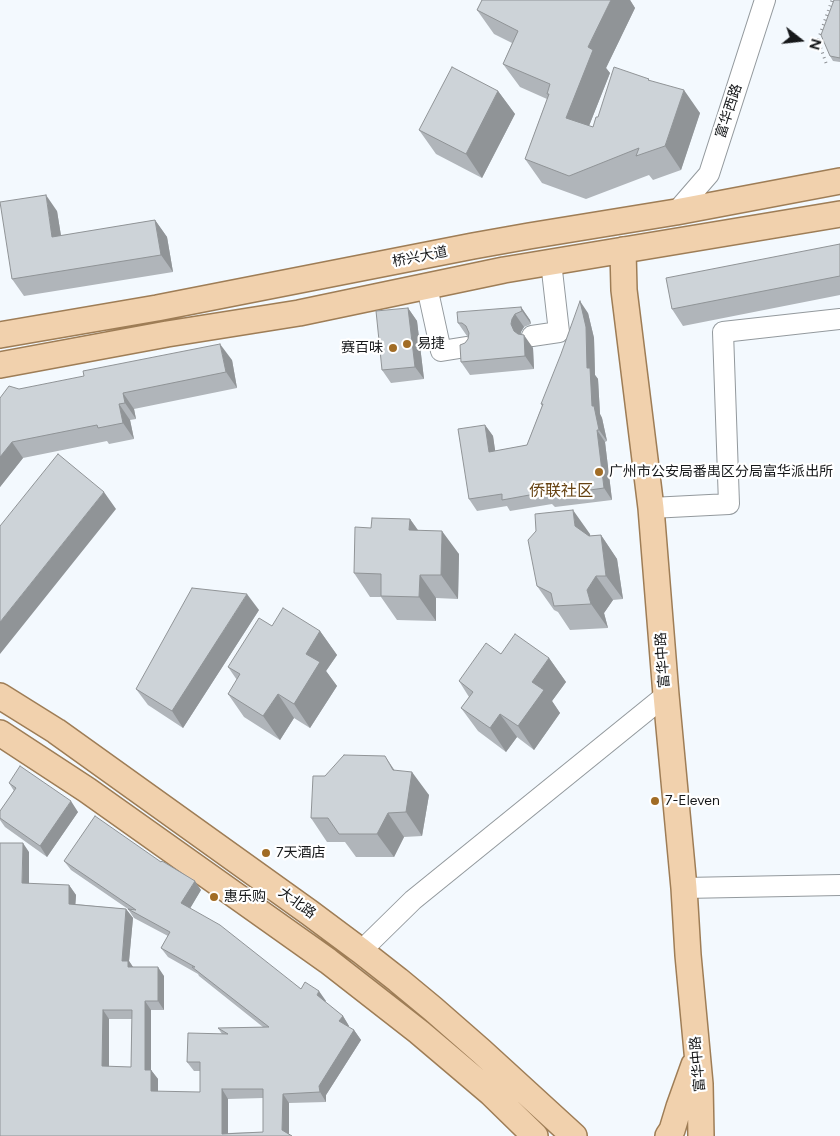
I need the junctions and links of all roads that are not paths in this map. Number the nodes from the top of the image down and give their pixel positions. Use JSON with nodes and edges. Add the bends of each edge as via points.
{"nodes":[{"id":1,"x":765,"y":0,"type":"edge"},
{"id":2,"x":840,"y":181,"type":"edge"},
{"id":3,"x":676,"y":212,"type":"junction"},
{"id":4,"x":840,"y":214,"type":"edge"},
{"id":5,"x":623,"y":250,"type":"junction"},
{"id":6,"x":551,"y":262,"type":"junction"},
{"id":7,"x":427,"y":287,"type":"junction"},
{"id":8,"x":840,"y":319,"type":"edge"},
{"id":9,"x":0,"y":335,"type":"edge"},
{"id":10,"x":532,"y":336,"type":"dead end"},
{"id":11,"x":466,"y":347,"type":"edge"},
{"id":12,"x":0,"y":365,"type":"edge"},
{"id":13,"x":651,"y":508,"type":"junction"},
{"id":14,"x":666,"y":695,"type":"junction"},
{"id":15,"x":0,"y":696,"type":"edge"},
{"id":16,"x":0,"y":733,"type":"edge"},
{"id":17,"x":840,"y":885,"type":"edge"},
{"id":18,"x":684,"y":888,"type":"junction"},
{"id":19,"x":361,"y":951,"type":"junction"},
{"id":20,"x":697,"y":1056,"type":"junction"},
{"id":21,"x":531,"y":1133,"type":"edge"},
{"id":22,"x":574,"y":1136,"type":"edge"},
{"id":23,"x":668,"y":1136,"type":"edge"},
{"id":24,"x":700,"y":1136,"type":"edge"}],
"edges":[{"from":1,"to":3,"type":"street","name":"富华西路","via":[[709,174]]},
{"from":2,"to":3,"type":"main road","name":"桥兴大道"},
{"from":3,"to":5,"type":"main road"},
{"from":3,"to":9,"type":"main road","name":"桥兴大道","via":[[529,236]]},
{"from":4,"to":5,"type":"main road"},
{"from":5,"to":6,"type":"main road"},
{"from":5,"to":13,"type":"main road","name":"富华中路","via":[[624,290]]},
{"from":6,"to":7,"type":"main road"},
{"from":6,"to":10,"type":"street","via":[[560,332]]},
{"from":7,"to":11,"type":"street","via":[[441,351]]},
{"from":7,"to":12,"type":"main road","via":[[299,313]]},
{"from":8,"to":13,"type":"street","via":[[723,332],[729,504]]},
{"from":13,"to":14,"type":"main road","name":"富华中路"},
{"from":14,"to":18,"type":"main road","name":"富华中路"},
{"from":14,"to":19,"type":"street","via":[[413,900]]},
{"from":15,"to":19,"type":"main road","name":"大北路","via":[[64,737]]},
{"from":16,"to":21,"type":"main road","via":[[87,790],[328,961],[491,1093]]},
{"from":17,"to":18,"type":"street"},
{"from":18,"to":20,"type":"main road","name":"富华中路"},
{"from":19,"to":22,"type":"main road","name":"大北路","via":[[447,1021]]},
{"from":20,"to":23,"type":"main road"},
{"from":20,"to":24,"type":"main road","name":"富华中路"}]}
